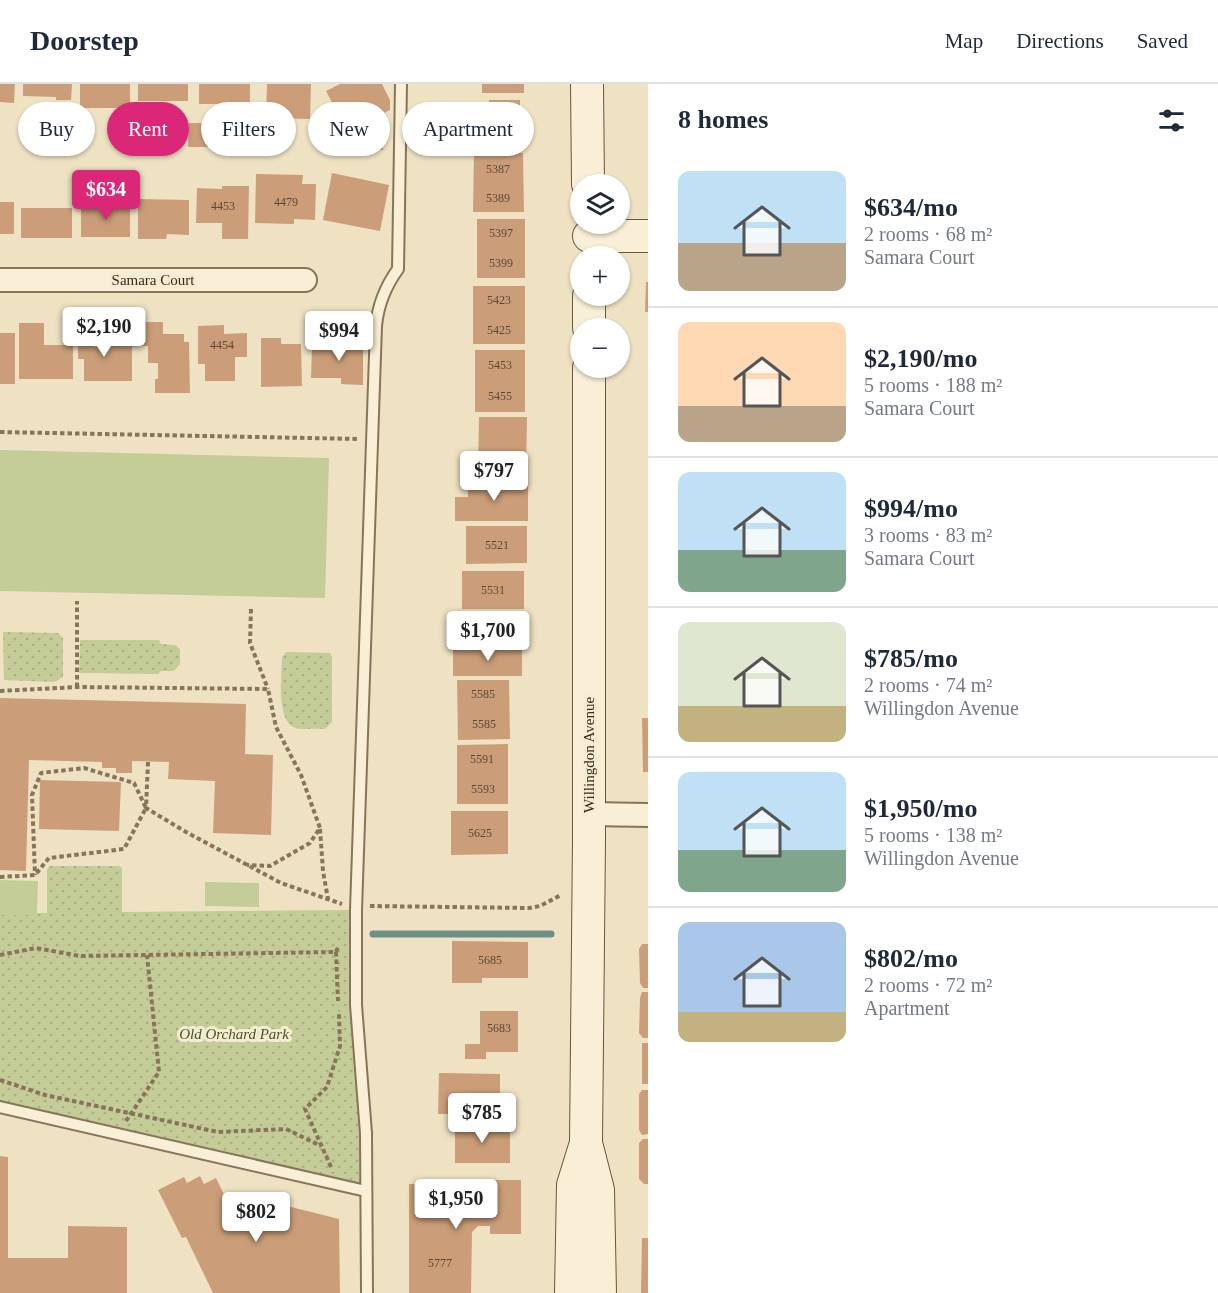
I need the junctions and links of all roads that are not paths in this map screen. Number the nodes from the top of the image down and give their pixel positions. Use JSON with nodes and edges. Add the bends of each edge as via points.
{"nodes":[{"id":1,"x":400,"y":84,"type":"edge"},
{"id":2,"x":587,"y":84,"type":"edge"},
{"id":3,"x":588,"y":174,"type":"edge"},
{"id":4,"x":648,"y":236,"type":"edge"},
{"id":5,"x":589,"y":239,"type":"edge"},
{"id":6,"x":0,"y":280,"type":"edge"},
{"id":7,"x":305,"y":280,"type":"dead end"},
{"id":8,"x":588,"y":378,"type":"edge"},
{"id":9,"x":589,"y":814,"type":"junction"},
{"id":10,"x":648,"y":815,"type":"edge"},
{"id":11,"x":0,"y":1107,"type":"edge"},
{"id":12,"x":586,"y":1143,"type":"junction"},
{"id":13,"x":366,"y":1191,"type":"junction"},
{"id":14,"x":367,"y":1293,"type":"edge"},
{"id":15,"x":571,"y":1293,"type":"edge"},
{"id":16,"x":600,"y":1293,"type":"edge"}],
"edges":[{"from":1,"to":13,"type":"lane","via":[[398,268],[378,307],[356,910],[356,1005],[366,1133]]},
{"from":2,"to":3,"type":"main road"},
{"from":4,"to":5,"type":"main road"},
{"from":6,"to":7,"type":"street","name":"Samara Court"},
{"from":8,"to":9,"type":"main road","name":"Willingdon Avenue"},
{"from":9,"to":10,"type":"street"},
{"from":9,"to":12,"type":"main road","name":"Willingdon Avenue"},
{"from":11,"to":13,"type":"lane"},
{"from":12,"to":15,"type":"main road","name":"Willingdon Avenue","via":[[573,1185]]},
{"from":12,"to":16,"type":"main road","name":"Willingdon Avenue","via":[[598,1190]]},
{"from":13,"to":14,"type":"lane"}]}
